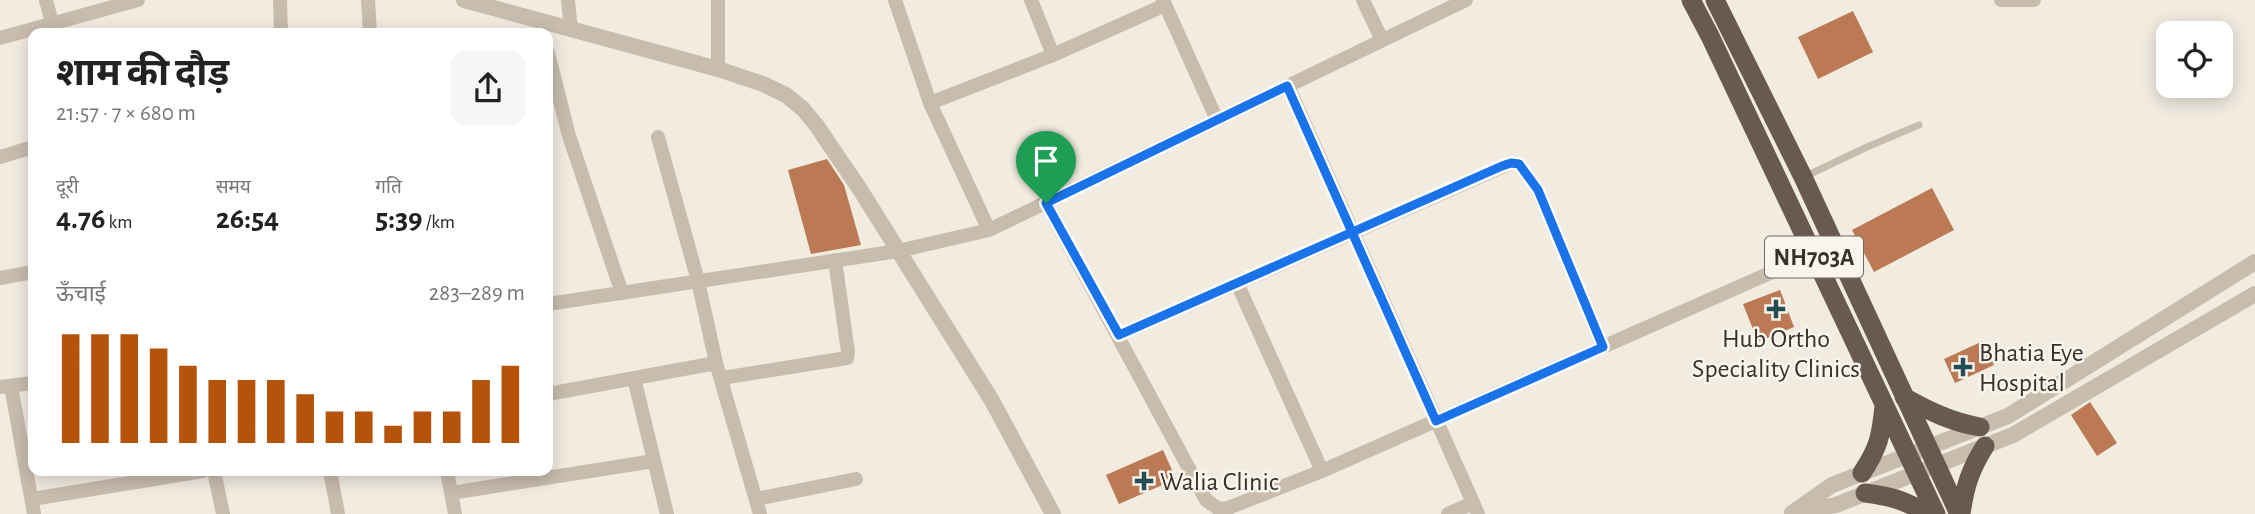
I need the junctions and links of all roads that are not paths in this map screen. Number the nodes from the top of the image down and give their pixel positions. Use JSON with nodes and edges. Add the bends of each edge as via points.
{"nodes":[{"id":1,"x":46,"y":0,"type":"edge"},
{"id":2,"x":138,"y":0,"type":"edge"},
{"id":3,"x":280,"y":0,"type":"edge"},
{"id":4,"x":368,"y":0,"type":"edge"},
{"id":5,"x":568,"y":0,"type":"edge"},
{"id":6,"x":718,"y":0,"type":"edge"},
{"id":7,"x":895,"y":0,"type":"edge"},
{"id":8,"x":1031,"y":0,"type":"edge"},
{"id":9,"x":1363,"y":0,"type":"edge"},
{"id":10,"x":1466,"y":0,"type":"edge"},
{"id":11,"x":1691,"y":0,"type":"edge"},
{"id":12,"x":1715,"y":0,"type":"edge"},
{"id":13,"x":2001,"y":0,"type":"edge"},
{"id":14,"x":2034,"y":0,"type":"edge"},
{"id":15,"x":474,"y":1,"type":"edge"},
{"id":16,"x":1164,"y":2,"type":"edge"},
{"id":17,"x":52,"y":23,"type":"junction"},
{"id":18,"x":542,"y":27,"type":"edge"},
{"id":19,"x":35,"y":28,"type":"edge"},
{"id":20,"x":281,"y":28,"type":"edge"},
{"id":21,"x":370,"y":28,"type":"edge"},
{"id":22,"x":553,"y":28,"type":"edge"},
{"id":23,"x":28,"y":30,"type":"edge"},
{"id":24,"x":570,"y":30,"type":"junction"},
{"id":25,"x":0,"y":38,"type":"edge"},
{"id":26,"x":1382,"y":40,"type":"junction"},
{"id":27,"x":1054,"y":55,"type":"junction"},
{"id":28,"x":718,"y":69,"type":"junction"},
{"id":29,"x":553,"y":73,"type":"edge"},
{"id":30,"x":1287,"y":86,"type":"junction"},
{"id":31,"x":930,"y":103,"type":"junction"},
{"id":32,"x":1217,"y":120,"type":"junction"},
{"id":33,"x":1919,"y":125,"type":"dead end"},
{"id":34,"x":658,"y":137,"type":"dead end"},
{"id":35,"x":28,"y":149,"type":"edge"},
{"id":36,"x":0,"y":157,"type":"edge"},
{"id":37,"x":1803,"y":177,"type":"junction"},
{"id":38,"x":1046,"y":203,"type":"junction"},
{"id":39,"x":989,"y":230,"type":"junction"},
{"id":40,"x":1352,"y":231,"type":"junction"},
{"id":41,"x":898,"y":251,"type":"junction"},
{"id":42,"x":1813,"y":254,"type":"junction"},
{"id":43,"x":835,"y":260,"type":"junction"},
{"id":44,"x":2255,"y":262,"type":"edge"},
{"id":45,"x":28,"y":273,"type":"edge"},
{"id":46,"x":0,"y":278,"type":"edge"},
{"id":47,"x":698,"y":281,"type":"junction"},
{"id":48,"x":1237,"y":284,"type":"junction"},
{"id":49,"x":622,"y":293,"type":"junction"},
{"id":50,"x":2255,"y":294,"type":"edge"},
{"id":51,"x":553,"y":303,"type":"edge"},
{"id":52,"x":1119,"y":335,"type":"junction"},
{"id":53,"x":1603,"y":347,"type":"junction"},
{"id":54,"x":716,"y":362,"type":"junction"},
{"id":55,"x":722,"y":378,"type":"junction"},
{"id":56,"x":634,"y":379,"type":"junction"},
{"id":57,"x":28,"y":384,"type":"edge"},
{"id":58,"x":5,"y":387,"type":"edge"},
{"id":59,"x":553,"y":393,"type":"edge"},
{"id":60,"x":1904,"y":397,"type":"junction"},
{"id":61,"x":1884,"y":405,"type":"junction"},
{"id":62,"x":1436,"y":421,"type":"junction"},
{"id":63,"x":1982,"y":437,"type":"junction"},
{"id":64,"x":1931,"y":457,"type":"junction"},
{"id":65,"x":654,"y":461,"type":"junction"},
{"id":66,"x":1912,"y":464,"type":"junction"},
{"id":67,"x":1322,"y":471,"type":"junction"},
{"id":68,"x":1862,"y":473,"type":"junction"},
{"id":69,"x":172,"y":476,"type":"edge"},
{"id":70,"x":215,"y":476,"type":"edge"},
{"id":71,"x":331,"y":476,"type":"edge"},
{"id":72,"x":448,"y":476,"type":"edge"},
{"id":73,"x":856,"y":479,"type":"dead end"},
{"id":74,"x":451,"y":493,"type":"junction"},
{"id":75,"x":1865,"y":493,"type":"junction"},
{"id":76,"x":32,"y":499,"type":"junction"},
{"id":77,"x":756,"y":499,"type":"junction"},
{"id":78,"x":1475,"y":508,"type":"edge"},
{"id":79,"x":34,"y":514,"type":"edge"},
{"id":80,"x":223,"y":514,"type":"edge"},
{"id":81,"x":338,"y":514,"type":"edge"},
{"id":82,"x":455,"y":514,"type":"edge"},
{"id":83,"x":667,"y":514,"type":"edge"},
{"id":84,"x":760,"y":514,"type":"edge"},
{"id":85,"x":1053,"y":514,"type":"edge"},
{"id":86,"x":1448,"y":514,"type":"edge"},
{"id":87,"x":1791,"y":514,"type":"edge"},
{"id":88,"x":1926,"y":514,"type":"edge"},
{"id":89,"x":1936,"y":514,"type":"edge"},
{"id":90,"x":1960,"y":514,"type":"edge"}],
"edges":[{"from":1,"to":17,"type":"street"},
{"from":2,"to":17,"type":"street"},
{"from":3,"to":20,"type":"street"},
{"from":4,"to":21,"type":"street"},
{"from":5,"to":24,"type":"street"},
{"from":6,"to":28,"type":"street"},
{"from":7,"to":31,"type":"street"},
{"from":8,"to":27,"type":"street"},
{"from":9,"to":26,"type":"street"},
{"from":10,"to":26,"type":"street"},
{"from":11,"to":42,"type":"highway","number":"NH703A"},
{"from":12,"to":37,"type":"highway","number":"NH703A"},
{"from":13,"to":14,"type":"street"},
{"from":15,"to":18,"type":"street"},
{"from":16,"to":27,"type":"street"},
{"from":16,"to":32,"type":"street"},
{"from":17,"to":19,"type":"street"},
{"from":22,"to":24,"type":"street"},
{"from":23,"to":25,"type":"street"},
{"from":24,"to":28,"type":"street"},
{"from":26,"to":30,"type":"street"},
{"from":27,"to":31,"type":"street"},
{"from":28,"to":41,"type":"street","via":[[763,84],[803,109]]},
{"from":29,"to":49,"type":"street","via":[[569,136]]},
{"from":30,"to":32,"type":"street"},
{"from":30,"to":40,"type":"street"},
{"from":31,"to":39,"type":"street"},
{"from":32,"to":38,"type":"street"},
{"from":33,"to":37,"type":"lane"},
{"from":34,"to":47,"type":"street"},
{"from":35,"to":36,"type":"street"},
{"from":37,"to":60,"type":"highway","number":"NH703A"},
{"from":38,"to":39,"type":"street"},
{"from":38,"to":52,"type":"street"},
{"from":39,"to":41,"type":"street"},
{"from":40,"to":48,"type":"street"},
{"from":40,"to":53,"type":"street","via":[[1502,166],[1519,164],[1538,190]]},
{"from":40,"to":62,"type":"street"},
{"from":41,"to":43,"type":"street"},
{"from":41,"to":85,"type":"street","via":[[992,399]]},
{"from":42,"to":53,"type":"street"},
{"from":42,"to":61,"type":"highway","number":"NH703A"},
{"from":43,"to":47,"type":"street"},
{"from":43,"to":55,"type":"street","via":[[847,358]]},
{"from":44,"to":63,"type":"street","via":[[2008,416]]},
{"from":45,"to":46,"type":"street"},
{"from":47,"to":49,"type":"street"},
{"from":47,"to":54,"type":"street"},
{"from":48,"to":52,"type":"street"},
{"from":48,"to":67,"type":"street"},
{"from":49,"to":51,"type":"street"},
{"from":50,"to":63,"type":"street","via":[[2013,435]]},
{"from":52,"to":67,"type":"street","via":[[1212,506],[1228,508]]},
{"from":53,"to":62,"type":"street"},
{"from":54,"to":55,"type":"street"},
{"from":54,"to":56,"type":"street"},
{"from":55,"to":77,"type":"street"},
{"from":56,"to":59,"type":"street"},
{"from":56,"to":65,"type":"street"},
{"from":57,"to":58,"type":"street"},
{"from":58,"to":76,"type":"street"},
{"from":60,"to":63,"type":"highway"},
{"from":60,"to":64,"type":"highway","number":"NH703A"},
{"from":61,"to":66,"type":"highway","number":"NH703A"},
{"from":61,"to":68,"type":"highway","via":[[1881,437]]},
{"from":62,"to":67,"type":"street"},
{"from":62,"to":78,"type":"street"},
{"from":63,"to":64,"type":"street"},
{"from":63,"to":90,"type":"highway"},
{"from":64,"to":66,"type":"street"},
{"from":64,"to":90,"type":"highway","number":"NH703A"},
{"from":65,"to":74,"type":"street"},
{"from":65,"to":83,"type":"street"},
{"from":66,"to":68,"type":"street"},
{"from":66,"to":75,"type":"street"},
{"from":66,"to":89,"type":"highway","number":"NH703A"},
{"from":68,"to":87,"type":"street","via":[[1832,485]]},
{"from":69,"to":76,"type":"street"},
{"from":70,"to":80,"type":"street"},
{"from":71,"to":81,"type":"street"},
{"from":72,"to":74,"type":"street"},
{"from":73,"to":77,"type":"street"},
{"from":74,"to":82,"type":"street"},
{"from":75,"to":87,"type":"street","via":[[1836,505]]},
{"from":75,"to":88,"type":"highway","via":[[1892,496]]},
{"from":76,"to":79,"type":"street"},
{"from":77,"to":84,"type":"street"},
{"from":78,"to":86,"type":"street"}]}
